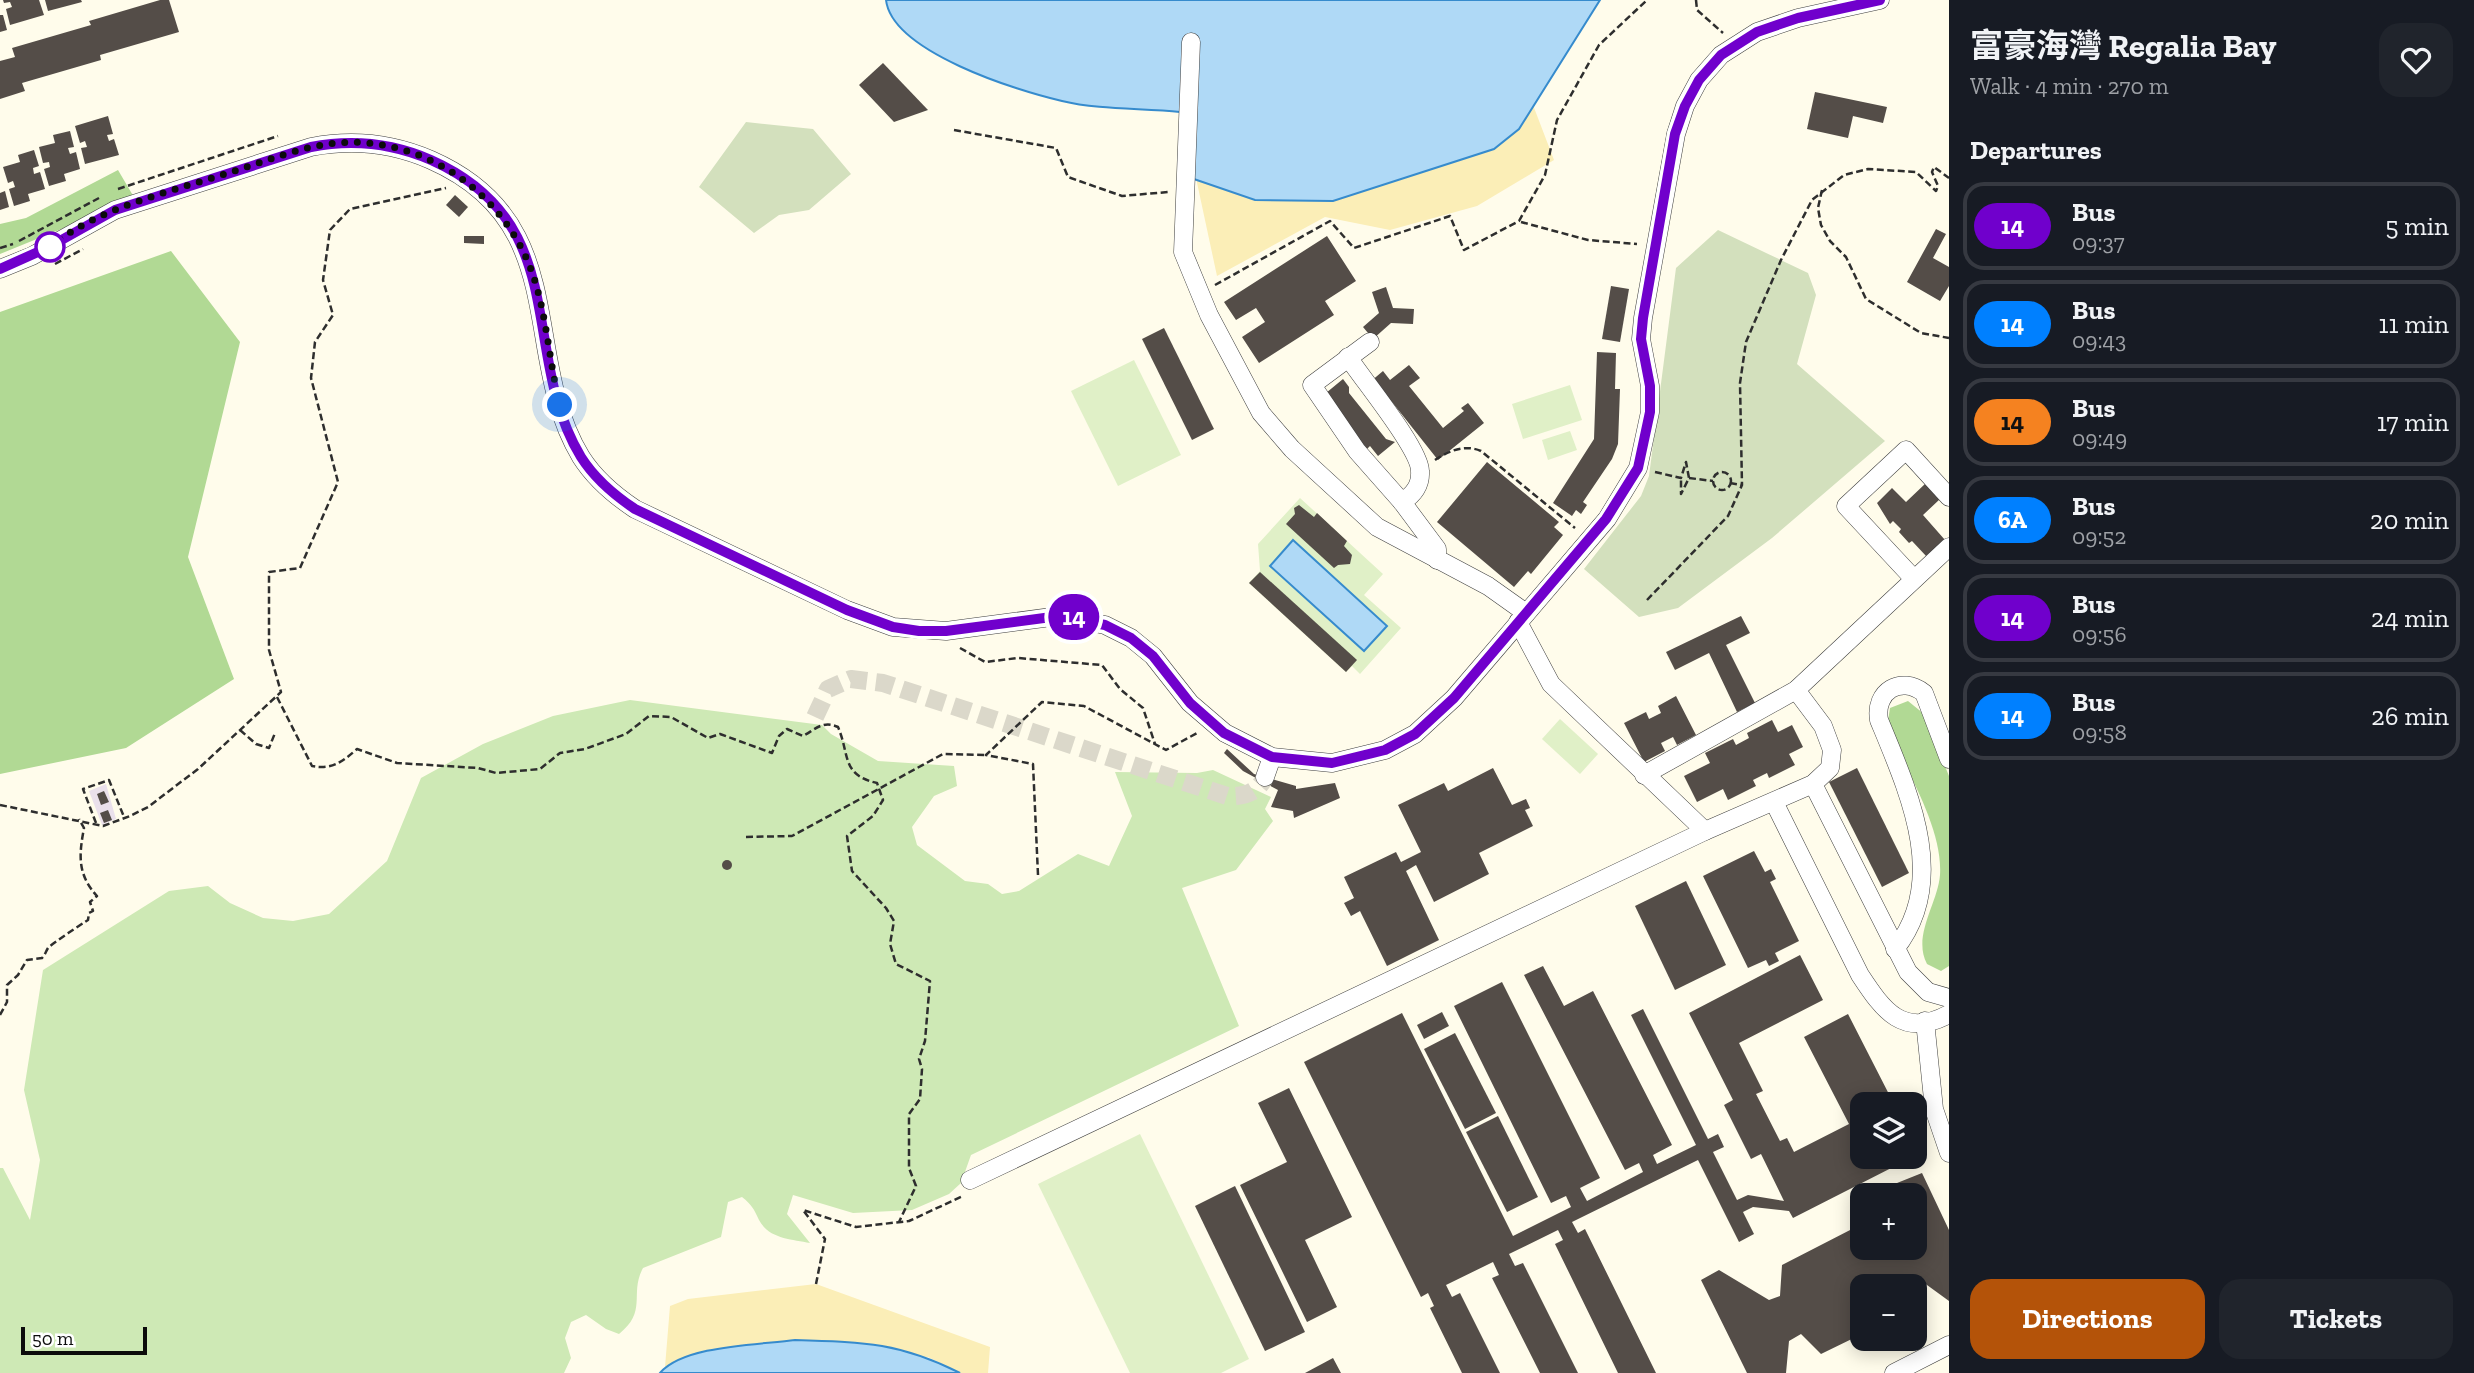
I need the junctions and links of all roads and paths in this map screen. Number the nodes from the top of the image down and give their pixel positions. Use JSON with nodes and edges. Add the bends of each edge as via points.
{"nodes":[{"id":1,"x":1647,"y":0,"type":"edge"},
{"id":2,"x":1696,"y":0,"type":"edge"},
{"id":3,"x":1880,"y":0,"type":"edge"},
{"id":4,"x":1728,"y":37,"type":"dead end"},
{"id":5,"x":1191,"y":42,"type":"dead end"},
{"id":6,"x":954,"y":130,"type":"dead end"},
{"id":7,"x":1949,"y":178,"type":"edge"},
{"id":8,"x":466,"y":180,"type":"junction"},
{"id":9,"x":1822,"y":190,"type":"junction"},
{"id":10,"x":1183,"y":191,"type":"junction"},
{"id":11,"x":1519,"y":221,"type":"junction"},
{"id":12,"x":1644,"y":244,"type":"dead end"},
{"id":13,"x":0,"y":270,"type":"edge"},
{"id":14,"x":1206,"y":290,"type":"dead end"},
{"id":15,"x":1949,"y":338,"type":"edge"},
{"id":16,"x":1370,"y":342,"type":"dead end"},
{"id":17,"x":1348,"y":358,"type":"junction"},
{"id":18,"x":1420,"y":470,"type":"junction"},
{"id":19,"x":1673,"y":476,"type":"dead end"},
{"id":20,"x":1681,"y":478,"type":"junction"},
{"id":21,"x":1689,"y":478,"type":"junction"},
{"id":22,"x":1714,"y":481,"type":"junction"},
{"id":23,"x":1730,"y":483,"type":"junction"},
{"id":24,"x":1742,"y":485,"type":"junction"},
{"id":25,"x":1949,"y":497,"type":"edge"},
{"id":26,"x":1402,"y":502,"type":"junction"},
{"id":27,"x":1577,"y":530,"type":"dead end"},
{"id":28,"x":1949,"y":547,"type":"edge"},
{"id":29,"x":1437,"y":560,"type":"junction"},
{"id":30,"x":1914,"y":579,"type":"junction"},
{"id":31,"x":1647,"y":600,"type":"dead end"},
{"id":32,"x":1522,"y":618,"type":"junction"},
{"id":33,"x":932,"y":631,"type":"junction"},
{"id":34,"x":1796,"y":690,"type":"junction"},
{"id":35,"x":277,"y":696,"type":"junction"},
{"id":36,"x":1213,"y":724,"type":"junction"},
{"id":37,"x":240,"y":730,"type":"junction"},
{"id":38,"x":275,"y":733,"type":"dead end"},
{"id":39,"x":1155,"y":744,"type":"junction"},
{"id":40,"x":986,"y":755,"type":"junction"},
{"id":41,"x":1272,"y":757,"type":"junction"},
{"id":42,"x":1949,"y":759,"type":"edge"},
{"id":43,"x":1644,"y":775,"type":"junction"},
{"id":44,"x":1265,"y":777,"type":"tunnel mouth"},
{"id":45,"x":1813,"y":784,"type":"junction"},
{"id":46,"x":879,"y":790,"type":"junction"},
{"id":47,"x":1774,"y":802,"type":"junction"},
{"id":48,"x":0,"y":805,"type":"edge"},
{"id":49,"x":124,"y":817,"type":"junction"},
{"id":50,"x":79,"y":818,"type":"junction"},
{"id":51,"x":97,"y":824,"type":"junction"},
{"id":52,"x":1705,"y":831,"type":"junction"},
{"id":53,"x":746,"y":837,"type":"dead end"},
{"id":54,"x":1038,"y":875,"type":"dead end"},
{"id":55,"x":1895,"y":949,"type":"junction"},
{"id":56,"x":1949,"y":999,"type":"edge"},
{"id":57,"x":1949,"y":1014,"type":"edge"},
{"id":58,"x":0,"y":1015,"type":"edge"},
{"id":59,"x":1925,"y":1021,"type":"junction"},
{"id":60,"x":1949,"y":1153,"type":"edge"},
{"id":61,"x":970,"y":1180,"type":"joint"},
{"id":62,"x":899,"y":1223,"type":"junction"},
{"id":63,"x":816,"y":1284,"type":"dead end"},
{"id":64,"x":1949,"y":1345,"type":"edge"},
{"id":65,"x":1894,"y":1373,"type":"edge"}],
"edges":[{"from":1,"to":11,"type":"path","via":[[1598,45],[1557,120],[1545,175]]},
{"from":2,"to":4,"type":"path","via":[[1697,10]]},
{"from":3,"to":32,"type":"street","via":[[1790,20],[1746,37],[1712,63],[1692,92],[1675,134],[1641,330],[1651,400],[1641,459],[1618,505]]},
{"from":5,"to":10,"type":"street"},
{"from":6,"to":10,"type":"path","via":[[1056,148],[1068,177],[1122,196]]},
{"from":7,"to":9,"type":"path","via":[[1934,167],[1938,186],[1934,191],[1916,172],[1868,169],[1844,175]]},
{"from":8,"to":13,"type":"street","via":[[433,161],[392,147],[356,142],[324,145],[115,210]]},
{"from":8,"to":33,"type":"street","via":[[499,212],[523,250],[539,294],[566,422],[581,457],[605,485],[648,517],[847,610],[893,627]]},
{"from":8,"to":35,"type":"path","via":[[436,192],[350,209],[330,230],[323,280],[333,315],[316,342],[311,378],[338,482],[300,568],[269,572],[269,650],[281,692]]},
{"from":9,"to":15,"type":"path","via":[[1821,225],[1829,242],[1846,257],[1866,299],[1921,333]]},
{"from":9,"to":24,"type":"path","via":[[1795,230],[1746,342],[1740,383]]},
{"from":10,"to":29,"type":"street","via":[[1183,251],[1209,315],[1256,405],[1273,429],[1370,521]]},
{"from":11,"to":12,"type":"path","via":[[1588,240]]},
{"from":11,"to":14,"type":"path","via":[[1464,250],[1450,216],[1354,248],[1330,221]]},
{"from":16,"to":17,"type":"street"},
{"from":17,"to":18,"type":"street","via":[[1411,449]]},
{"from":17,"to":26,"type":"street","via":[[1312,386],[1357,451]]},
{"from":18,"to":26,"type":"street","via":[[1413,495]]},
{"from":18,"to":27,"type":"path","via":[[1446,452],[1474,448]]},
{"from":19,"to":20,"type":"path"},
{"from":20,"to":21,"type":"path","via":[[1686,462]]},
{"from":20,"to":21,"type":"path","via":[[1681,494]]},
{"from":21,"to":22,"type":"path"},
{"from":22,"to":23,"type":"path","via":[[1716,488],[1726,492]]},
{"from":22,"to":23,"type":"path","via":[[1722,472],[1729,473]]},
{"from":23,"to":24,"type":"path"},
{"from":24,"to":31,"type":"path","via":[[1728,516]]},
{"from":25,"to":30,"type":"street","via":[[1906,450],[1846,506]]},
{"from":26,"to":29,"type":"street","via":[[1437,549]]},
{"from":28,"to":30,"type":"street"},
{"from":29,"to":32,"type":"street","via":[[1488,586]]},
{"from":30,"to":34,"type":"street"},
{"from":32,"to":41,"type":"street","via":[[1443,710],[1402,742],[1367,757],[1332,763]]},
{"from":32,"to":43,"type":"street","via":[[1551,684]]},
{"from":33,"to":36,"type":"street","via":[[1059,616],[1105,625],[1153,656]]},
{"from":33,"to":39,"type":"path","via":[[985,662],[1017,658],[1102,665],[1120,689],[1143,708]]},
{"from":34,"to":43,"type":"street"},
{"from":34,"to":45,"type":"street","via":[[1823,726],[1832,750],[1830,768]]},
{"from":35,"to":37,"type":"path"},
{"from":35,"to":46,"type":"path","via":[[312,766],[325,769],[342,763],[357,749],[420,766],[496,773],[540,769],[560,753],[626,734],[649,716],[671,717],[708,738],[720,734],[772,753],[787,729],[803,736],[831,724],[838,727],[851,772],[877,783]]},
{"from":36,"to":39,"type":"path","via":[[1166,750]]},
{"from":36,"to":41,"type":"street"},
{"from":37,"to":38,"type":"path","via":[[269,748]]},
{"from":37,"to":49,"type":"path","via":[[148,807]]},
{"from":39,"to":40,"type":"path","via":[[1084,706],[1042,702]]},
{"from":40,"to":46,"type":"path","via":[[943,754]]},
{"from":40,"to":54,"type":"path","via":[[1032,764]]},
{"from":41,"to":44,"type":"street"},
{"from":42,"to":55,"type":"street","via":[[1924,693],[1899,685],[1883,694],[1878,702],[1879,720],[1924,827],[1933,871],[1922,914]]},
{"from":43,"to":52,"type":"street"},
{"from":45,"to":47,"type":"street"},
{"from":45,"to":55,"type":"street"},
{"from":46,"to":53,"type":"path","via":[[792,836]]},
{"from":46,"to":62,"type":"path","via":[[883,800],[873,816],[847,836],[852,871],[894,921],[890,944],[896,964],[930,981],[919,1059],[920,1099],[909,1114],[909,1168],[916,1186]]},
{"from":47,"to":52,"type":"street"},
{"from":47,"to":59,"type":"street","via":[[1877,1001],[1903,1022]]},
{"from":48,"to":50,"type":"path"},
{"from":49,"to":51,"type":"path"},
{"from":49,"to":51,"type":"path","via":[[109,779],[83,789]]},
{"from":50,"to":51,"type":"path"},
{"from":50,"to":58,"type":"path","via":[[84,828],[79,846],[84,879],[97,896],[90,902],[93,911],[68,937],[48,947],[42,958],[27,960],[7,985],[7,1002]]},
{"from":52,"to":61,"type":"street"},
{"from":55,"to":56,"type":"street","via":[[1916,982]]},
{"from":57,"to":59,"type":"street"},
{"from":59,"to":60,"type":"street","via":[[1934,1109]]},
{"from":61,"to":62,"type":"path","via":[[974,1191]]},
{"from":62,"to":63,"type":"path","via":[[856,1227],[803,1210],[825,1239]]},
{"from":64,"to":65,"type":"street"}]}
